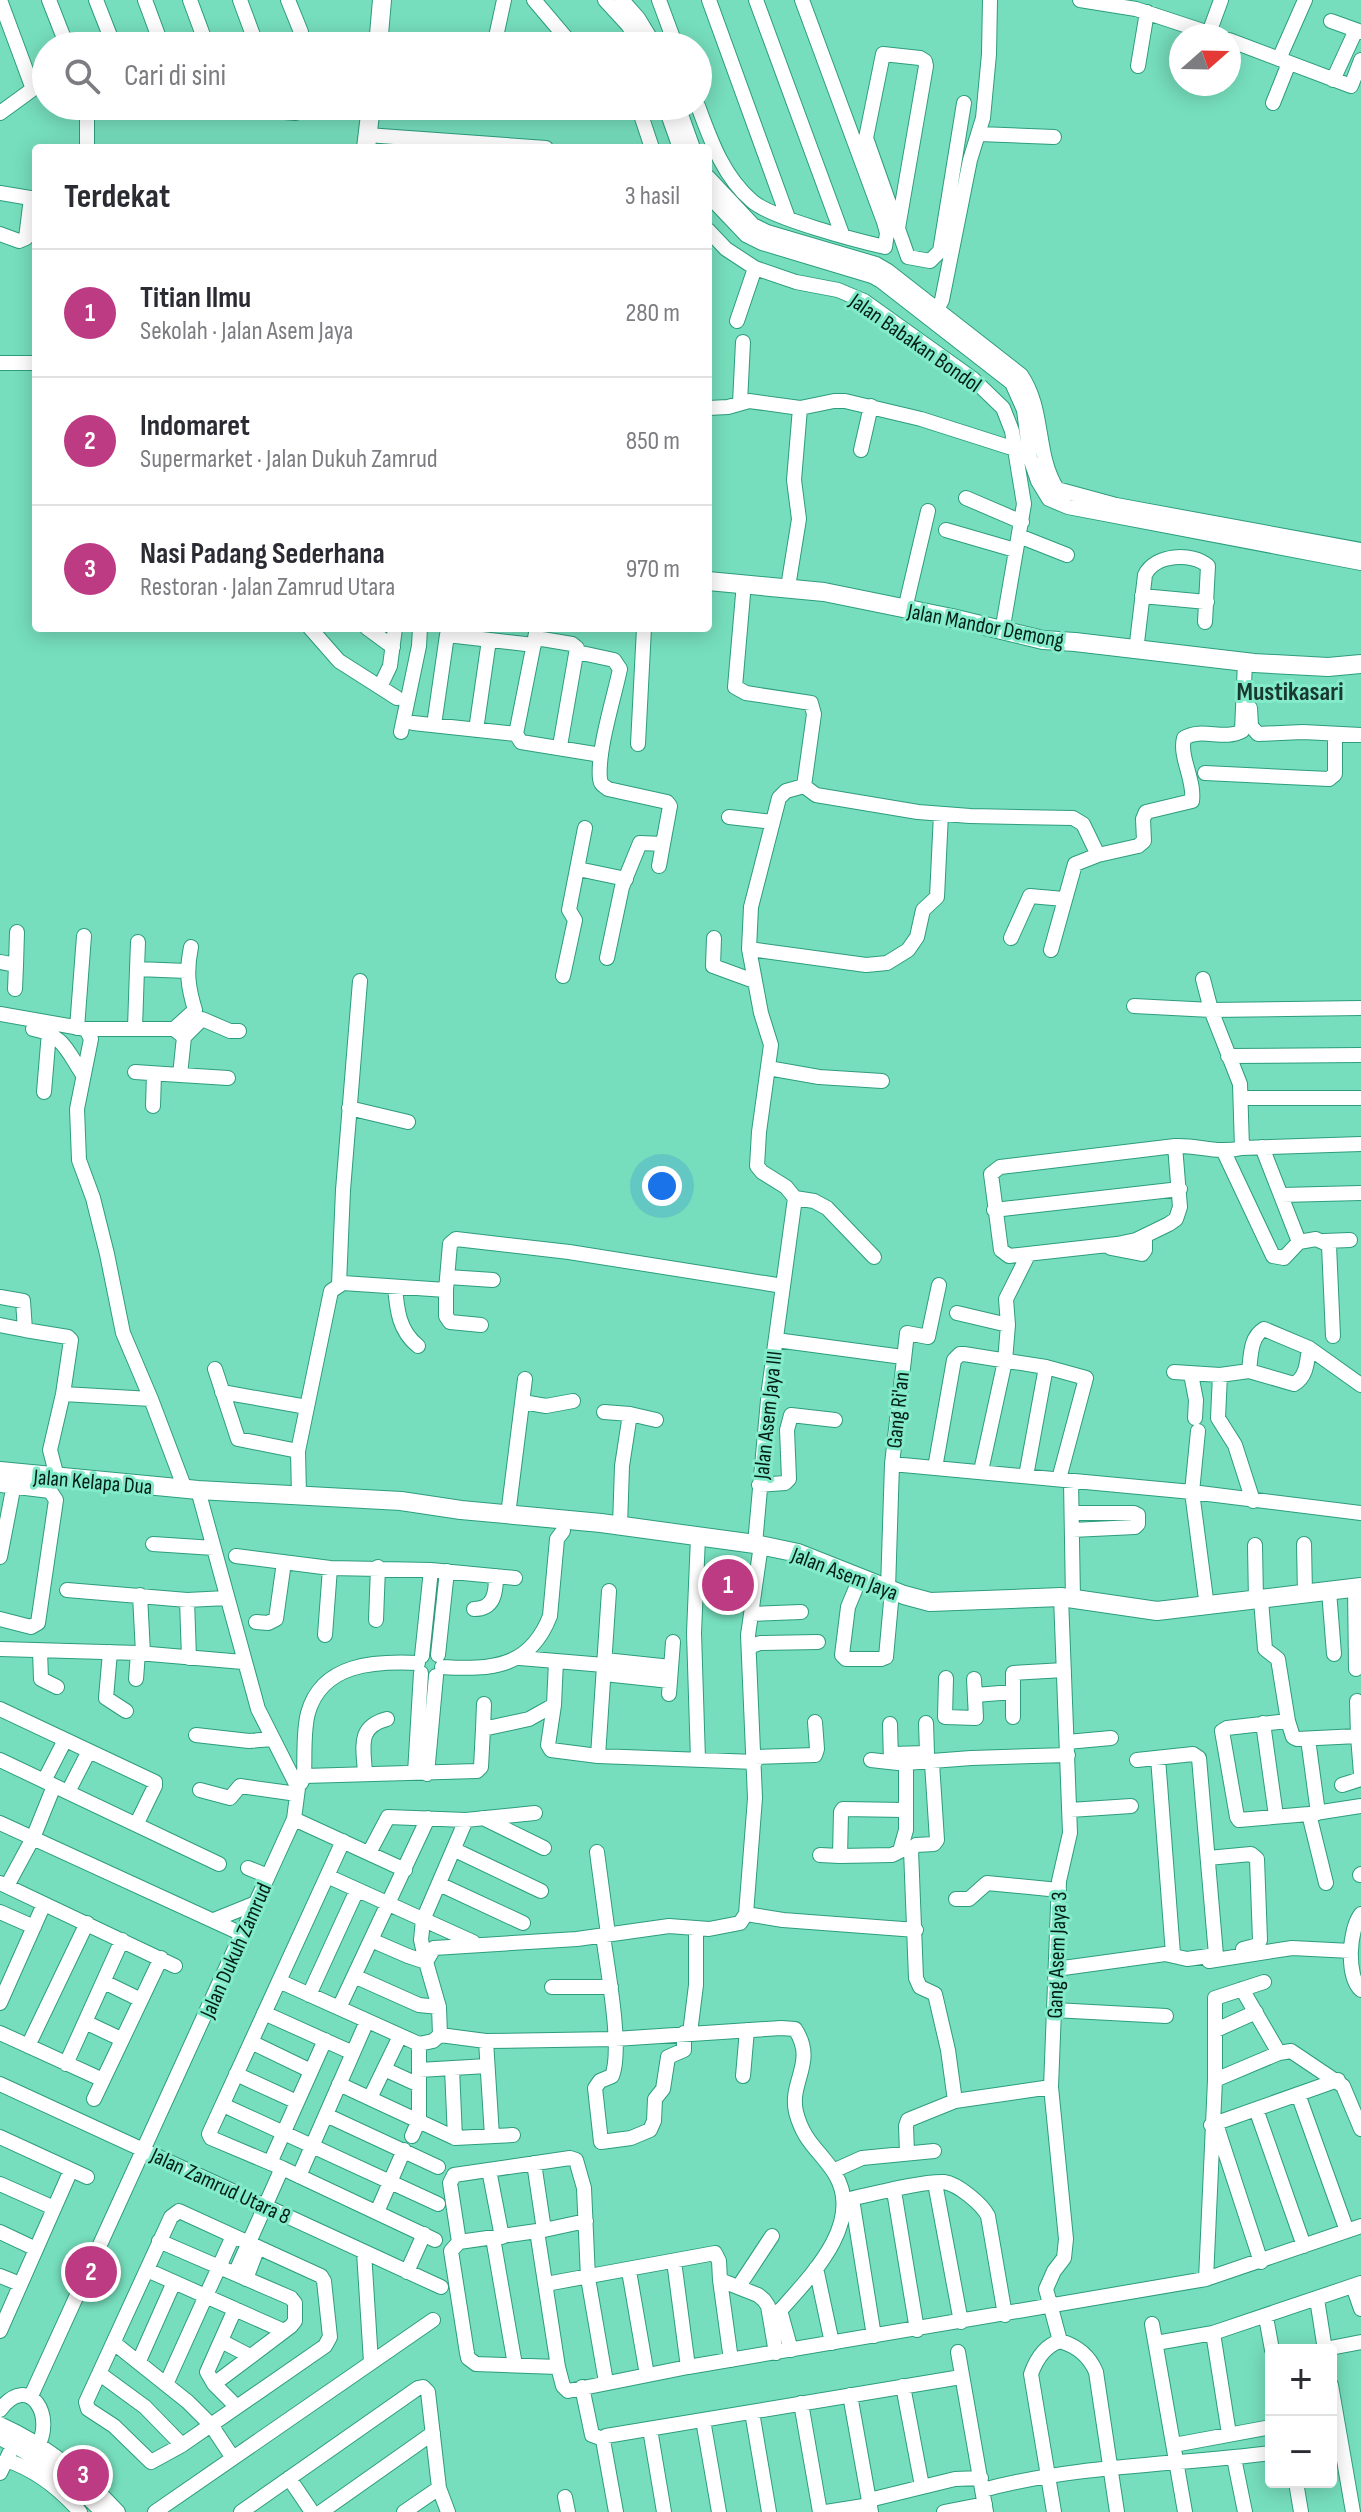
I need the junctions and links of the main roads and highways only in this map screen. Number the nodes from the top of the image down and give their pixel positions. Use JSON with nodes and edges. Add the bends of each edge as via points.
{"nodes":[{"id":1,"x":382,"y":0,"type":"edge"},
{"id":2,"x":379,"y":32,"type":"edge"},
{"id":3,"x":369,"y":120,"type":"edge"},
{"id":4,"x":367,"y":141,"type":"edge"},
{"id":5,"x":712,"y":581,"type":"edge"},
{"id":6,"x":1361,"y":664,"type":"edge"},
{"id":7,"x":7,"y":1479,"type":"edge"},
{"id":8,"x":191,"y":1490,"type":"joint"},
{"id":9,"x":1358,"y":1587,"type":"edge"}],
"edges":[{"from":1,"to":2,"type":"main road"},
{"from":3,"to":4,"type":"main road"},
{"from":5,"to":6,"type":"main road","name":"Jalan Mandor Demong","via":[[788,587],[1043,640],[1249,663]]},
{"from":7,"to":8,"type":"main road","name":"Jalan Kelapa Dua","via":[[57,1477]]},
{"from":8,"to":9,"type":"main road","name":"Jalan Asem Jaya","via":[[401,1501],[758,1544],[798,1553],[917,1599],[947,1603],[1067,1598],[1145,1611]]}]}
